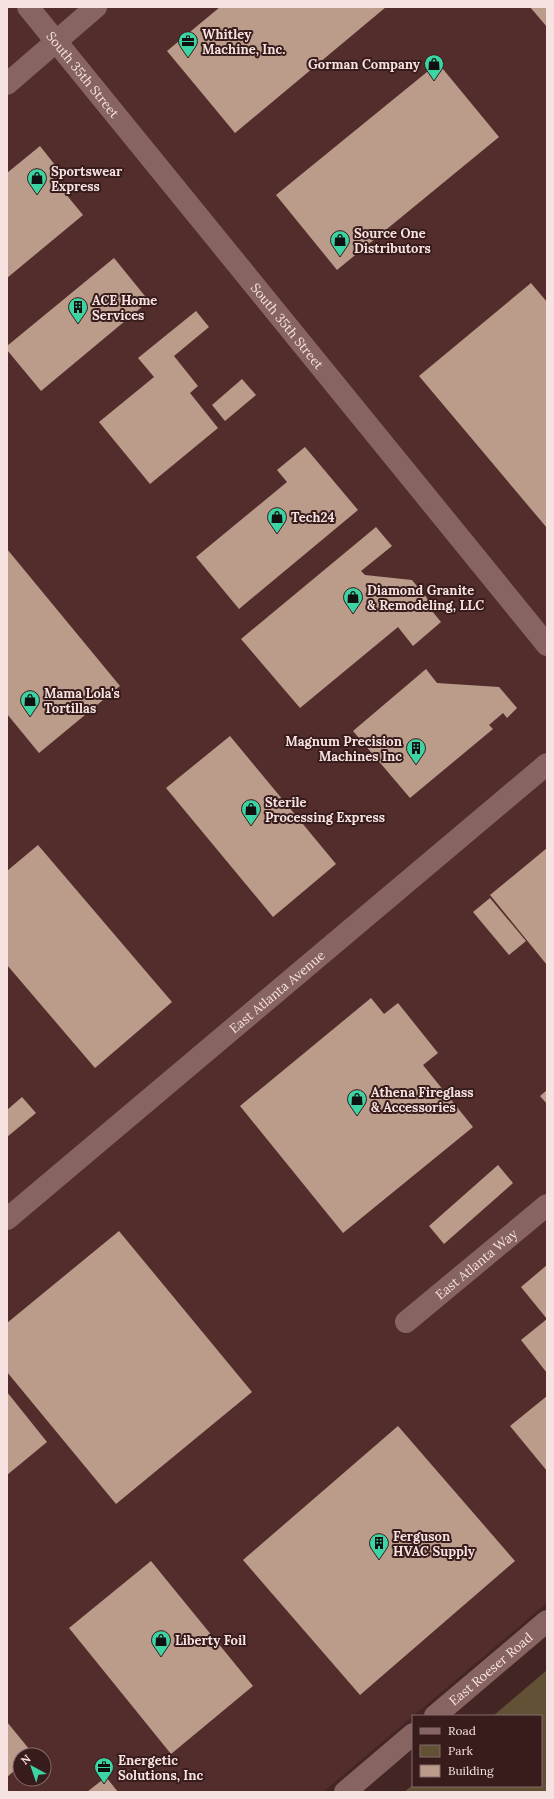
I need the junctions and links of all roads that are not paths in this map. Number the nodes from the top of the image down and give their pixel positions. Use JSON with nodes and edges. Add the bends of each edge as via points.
{"nodes":[{"id":1,"x":28,"y":7,"type":"edge"},
{"id":2,"x":96,"y":7,"type":"edge"},
{"id":3,"x":56,"y":42,"type":"junction"},
{"id":4,"x":7,"y":84,"type":"edge"},
{"id":5,"x":547,"y":645,"type":"edge"},
{"id":6,"x":547,"y":764,"type":"edge"},
{"id":7,"x":547,"y":1205,"type":"edge"},
{"id":8,"x":7,"y":1220,"type":"edge"},
{"id":9,"x":406,"y":1322,"type":"dead end"},
{"id":10,"x":547,"y":1621,"type":"edge"},
{"id":11,"x":436,"y":1715,"type":"edge"},
{"id":12,"x":412,"y":1735,"type":"edge"},
{"id":13,"x":345,"y":1792,"type":"edge"}],
"edges":[{"from":1,"to":3,"type":"street","name":"South 35th Street"},
{"from":2,"to":3,"type":"street"},
{"from":3,"to":4,"type":"street"},
{"from":3,"to":5,"type":"street","name":"South 35th Street"},
{"from":6,"to":8,"type":"street","name":"East Atlanta Avenue"},
{"from":7,"to":9,"type":"street","name":"East Atlanta Way"},
{"from":10,"to":11,"type":"street","name":"East Roeser Road"},
{"from":12,"to":13,"type":"street"}]}
